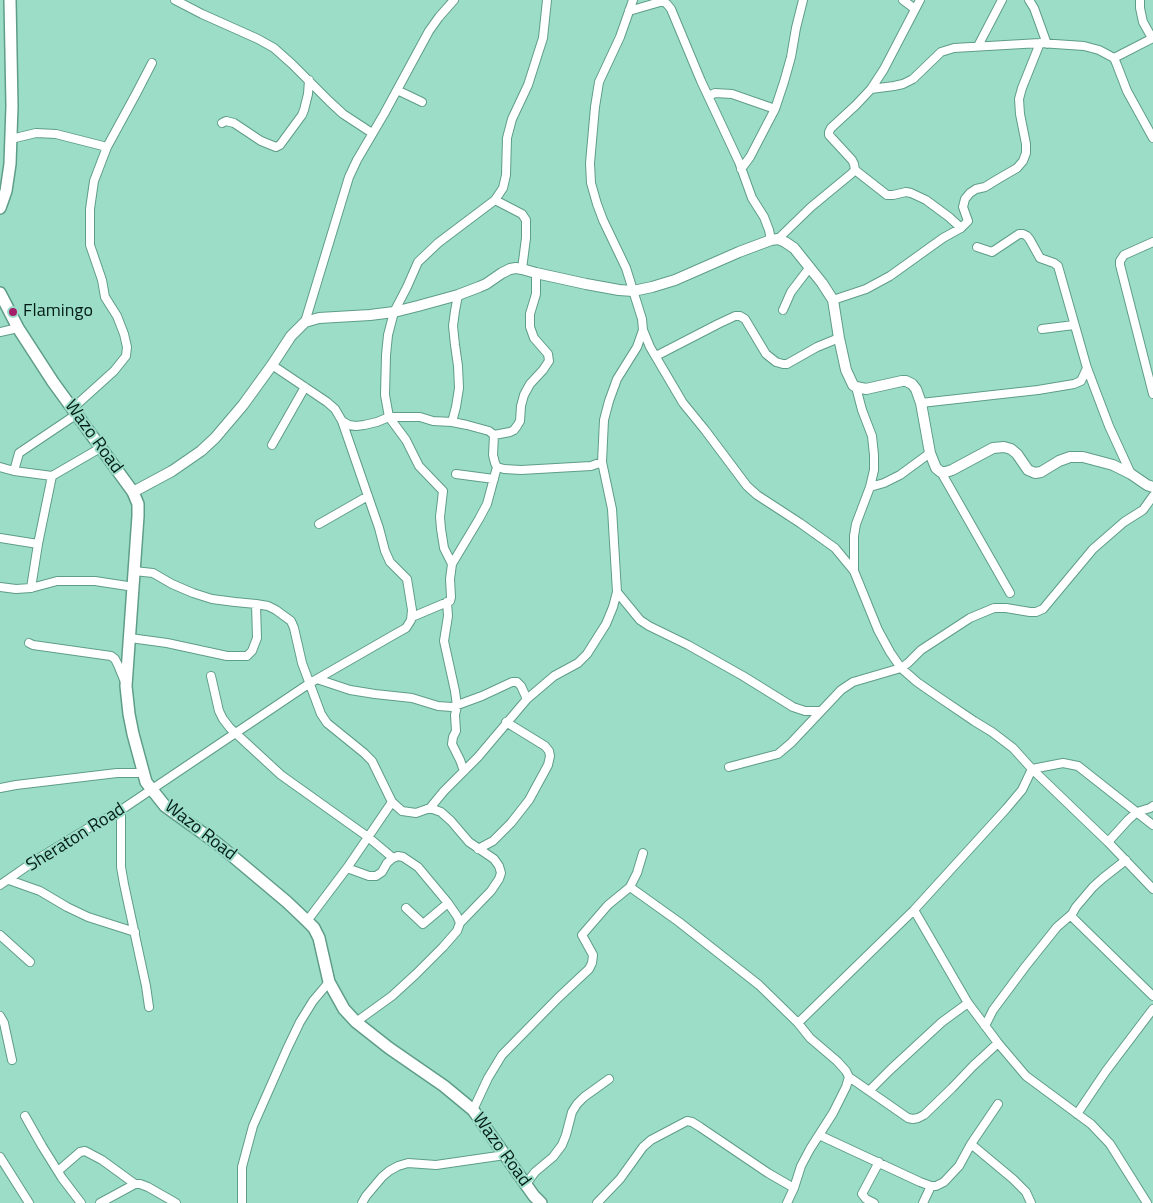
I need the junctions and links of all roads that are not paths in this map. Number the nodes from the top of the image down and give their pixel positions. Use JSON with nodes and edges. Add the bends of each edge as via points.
{"nodes":[{"id":1,"x":10,"y":0,"type":"edge"},
{"id":2,"x":175,"y":0,"type":"edge"},
{"id":3,"x":454,"y":0,"type":"edge"},
{"id":4,"x":548,"y":0,"type":"edge"},
{"id":5,"x":633,"y":0,"type":"edge"},
{"id":6,"x":803,"y":0,"type":"edge"},
{"id":7,"x":902,"y":0,"type":"edge"},
{"id":8,"x":920,"y":0,"type":"edge"},
{"id":9,"x":1002,"y":0,"type":"edge"},
{"id":10,"x":1029,"y":0,"type":"edge"},
{"id":11,"x":1140,"y":0,"type":"edge"},
{"id":12,"x":915,"y":9,"type":"junction"},
{"id":13,"x":629,"y":11,"type":"junction"},
{"id":14,"x":1152,"y":38,"type":"edge"},
{"id":15,"x":1043,"y":43,"type":"junction"},
{"id":16,"x":978,"y":46,"type":"junction"},
{"id":17,"x":1114,"y":58,"type":"junction"},
{"id":18,"x":152,"y":63,"type":"dead end"},
{"id":19,"x":309,"y":80,"type":"junction"},
{"id":20,"x":871,"y":89,"type":"junction"},
{"id":21,"x":397,"y":90,"type":"junction"},
{"id":22,"x":708,"y":96,"type":"junction"},
{"id":23,"x":422,"y":102,"type":"dead end"},
{"id":24,"x":774,"y":109,"type":"junction"},
{"id":25,"x":222,"y":123,"type":"dead end"},
{"id":26,"x":372,"y":133,"type":"junction"},
{"id":27,"x":1153,"y":138,"type":"edge"},
{"id":28,"x":11,"y":139,"type":"junction"},
{"id":29,"x":107,"y":147,"type":"junction"},
{"id":30,"x":742,"y":169,"type":"junction"},
{"id":31,"x":855,"y":170,"type":"junction"},
{"id":32,"x":495,"y":200,"type":"junction"},
{"id":33,"x":0,"y":208,"type":"edge"},
{"id":34,"x":961,"y":228,"type":"junction"},
{"id":35,"x":774,"y":240,"type":"junction"},
{"id":36,"x":1153,"y":242,"type":"edge"},
{"id":37,"x":977,"y":247,"type":"dead end"},
{"id":38,"x":810,"y":267,"type":"junction"},
{"id":39,"x":522,"y":269,"type":"junction"},
{"id":40,"x":536,"y":273,"type":"junction"},
{"id":41,"x":633,"y":291,"type":"junction"},
{"id":42,"x":0,"y":293,"type":"edge"},
{"id":43,"x":458,"y":295,"type":"junction"},
{"id":44,"x":833,"y":300,"type":"junction"},
{"id":45,"x":783,"y":310,"type":"dead end"},
{"id":46,"x":394,"y":312,"type":"junction"},
{"id":47,"x":305,"y":322,"type":"junction"},
{"id":48,"x":1074,"y":326,"type":"junction"},
{"id":49,"x":18,"y":328,"type":"junction"},
{"id":50,"x":1042,"y":329,"type":"dead end"},
{"id":51,"x":643,"y":330,"type":"junction"},
{"id":52,"x":0,"y":332,"type":"edge"},
{"id":53,"x":839,"y":338,"type":"junction"},
{"id":54,"x":656,"y":356,"type":"junction"},
{"id":55,"x":272,"y":365,"type":"junction"},
{"id":56,"x":1087,"y":368,"type":"junction"},
{"id":57,"x":305,"y":387,"type":"junction"},
{"id":58,"x":856,"y":387,"type":"junction"},
{"id":59,"x":1153,"y":394,"type":"edge"},
{"id":60,"x":921,"y":403,"type":"junction"},
{"id":61,"x":75,"y":411,"type":"junction"},
{"id":62,"x":389,"y":417,"type":"junction"},
{"id":63,"x":342,"y":421,"type":"junction"},
{"id":64,"x":452,"y":422,"type":"junction"},
{"id":65,"x":494,"y":435,"type":"junction"},
{"id":66,"x":272,"y":445,"type":"dead end"},
{"id":67,"x":102,"y":447,"type":"junction"},
{"id":68,"x":930,"y":453,"type":"junction"},
{"id":69,"x":602,"y":462,"type":"junction"},
{"id":70,"x":0,"y":467,"type":"edge"},
{"id":71,"x":497,"y":467,"type":"junction"},
{"id":72,"x":14,"y":471,"type":"junction"},
{"id":73,"x":941,"y":472,"type":"junction"},
{"id":74,"x":456,"y":474,"type":"dead end"},
{"id":75,"x":1131,"y":474,"type":"junction"},
{"id":76,"x":52,"y":476,"type":"junction"},
{"id":77,"x":494,"y":478,"type":"junction"},
{"id":78,"x":870,"y":487,"type":"junction"},
{"id":79,"x":1153,"y":487,"type":"edge"},
{"id":80,"x":133,"y":492,"type":"junction"},
{"id":81,"x":368,"y":496,"type":"junction"},
{"id":82,"x":1153,"y":496,"type":"edge"},
{"id":83,"x":318,"y":524,"type":"dead end"},
{"id":84,"x":0,"y":538,"type":"edge"},
{"id":85,"x":38,"y":544,"type":"junction"},
{"id":86,"x":452,"y":564,"type":"junction"},
{"id":87,"x":134,"y":571,"type":"junction"},
{"id":88,"x":854,"y":571,"type":"junction"},
{"id":89,"x":0,"y":587,"type":"edge"},
{"id":90,"x":134,"y":587,"type":"junction"},
{"id":91,"x":31,"y":588,"type":"junction"},
{"id":92,"x":617,"y":592,"type":"junction"},
{"id":93,"x":1010,"y":593,"type":"dead end"},
{"id":94,"x":448,"y":602,"type":"junction"},
{"id":95,"x":256,"y":604,"type":"junction"},
{"id":96,"x":412,"y":617,"type":"junction"},
{"id":97,"x":130,"y":638,"type":"junction"},
{"id":98,"x":29,"y":643,"type":"dead end"},
{"id":99,"x":901,"y":668,"type":"junction"},
{"id":100,"x":211,"y":676,"type":"dead end"},
{"id":101,"x":313,"y":681,"type":"junction"},
{"id":102,"x":126,"y":686,"type":"junction"},
{"id":103,"x":526,"y":699,"type":"junction"},
{"id":104,"x":454,"y":709,"type":"junction"},
{"id":105,"x":821,"y":711,"type":"junction"},
{"id":106,"x":506,"y":722,"type":"junction"},
{"id":107,"x":236,"y":734,"type":"junction"},
{"id":108,"x":729,"y":767,"type":"dead end"},
{"id":109,"x":1032,"y":769,"type":"junction"},
{"id":110,"x":464,"y":771,"type":"junction"},
{"id":111,"x":143,"y":773,"type":"junction"},
{"id":112,"x":0,"y":788,"type":"edge"},
{"id":113,"x":151,"y":790,"type":"junction"},
{"id":114,"x":438,"y":799,"type":"junction"},
{"id":115,"x":392,"y":802,"type":"junction"},
{"id":116,"x":1153,"y":806,"type":"edge"},
{"id":117,"x":430,"y":808,"type":"junction"},
{"id":118,"x":121,"y":810,"type":"junction"},
{"id":119,"x":441,"y":812,"type":"junction"},
{"id":120,"x":1137,"y":812,"type":"junction"},
{"id":121,"x":1153,"y":825,"type":"edge"},
{"id":122,"x":368,"y":837,"type":"junction"},
{"id":123,"x":1108,"y":842,"type":"junction"},
{"id":124,"x":478,"y":849,"type":"junction"},
{"id":125,"x":643,"y":853,"type":"dead end"},
{"id":126,"x":393,"y":858,"type":"junction"},
{"id":127,"x":1126,"y":860,"type":"junction"},
{"id":128,"x":347,"y":868,"type":"junction"},
{"id":129,"x":9,"y":880,"type":"junction"},
{"id":130,"x":0,"y":885,"type":"edge"},
{"id":131,"x":630,"y":887,"type":"junction"},
{"id":132,"x":1153,"y":889,"type":"edge"},
{"id":133,"x":448,"y":903,"type":"junction"},
{"id":134,"x":406,"y":908,"type":"dead end"},
{"id":135,"x":914,"y":910,"type":"junction"},
{"id":136,"x":1072,"y":914,"type":"junction"},
{"id":137,"x":307,"y":921,"type":"junction"},
{"id":138,"x":460,"y":924,"type":"junction"},
{"id":139,"x":135,"y":932,"type":"junction"},
{"id":140,"x":0,"y":935,"type":"edge"},
{"id":141,"x":30,"y":962,"type":"dead end"},
{"id":142,"x":330,"y":982,"type":"junction"},
{"id":143,"x":1153,"y":996,"type":"edge"},
{"id":144,"x":968,"y":1003,"type":"junction"},
{"id":145,"x":149,"y":1007,"type":"dead end"},
{"id":146,"x":1153,"y":1009,"type":"edge"},
{"id":147,"x":0,"y":1016,"type":"edge"},
{"id":148,"x":356,"y":1022,"type":"junction"},
{"id":149,"x":798,"y":1024,"type":"junction"},
{"id":150,"x":985,"y":1026,"type":"junction"},
{"id":151,"x":998,"y":1044,"type":"junction"},
{"id":152,"x":12,"y":1060,"type":"dead end"},
{"id":153,"x":849,"y":1077,"type":"junction"},
{"id":154,"x":609,"y":1079,"type":"dead end"},
{"id":155,"x":870,"y":1091,"type":"junction"},
{"id":156,"x":998,"y":1104,"type":"dead end"},
{"id":157,"x":473,"y":1110,"type":"junction"},
{"id":158,"x":1077,"y":1114,"type":"junction"},
{"id":159,"x":25,"y":1116,"type":"dead end"},
{"id":160,"x":819,"y":1135,"type":"junction"},
{"id":161,"x":970,"y":1144,"type":"junction"},
{"id":162,"x":505,"y":1155,"type":"junction"},
{"id":163,"x":0,"y":1157,"type":"edge"},
{"id":164,"x":878,"y":1162,"type":"junction"},
{"id":165,"x":58,"y":1171,"type":"junction"},
{"id":166,"x":136,"y":1184,"type":"junction"},
{"id":167,"x":526,"y":1184,"type":"junction"},
{"id":168,"x":931,"y":1186,"type":"junction"},
{"id":169,"x":794,"y":1188,"type":"junction"},
{"id":170,"x":534,"y":1201,"type":"edge"},
{"id":171,"x":29,"y":1203,"type":"edge"},
{"id":172,"x":81,"y":1203,"type":"edge"},
{"id":173,"x":100,"y":1203,"type":"edge"},
{"id":174,"x":176,"y":1203,"type":"edge"},
{"id":175,"x":242,"y":1203,"type":"edge"},
{"id":176,"x":362,"y":1203,"type":"edge"},
{"id":177,"x":597,"y":1203,"type":"edge"},
{"id":178,"x":787,"y":1203,"type":"edge"},
{"id":179,"x":874,"y":1203,"type":"edge"},
{"id":180,"x":923,"y":1203,"type":"edge"},
{"id":181,"x":1031,"y":1203,"type":"edge"},
{"id":182,"x":1147,"y":1203,"type":"edge"}],
"edges":[{"from":1,"to":28,"type":"main road"},
{"from":2,"to":19,"type":"street","via":[[266,43]]},
{"from":3,"to":21,"type":"street","via":[[429,31]]},
{"from":4,"to":32,"type":"street","via":[[543,38],[528,85],[512,119],[507,138],[506,175]]},
{"from":5,"to":13,"type":"street"},
{"from":6,"to":24,"type":"street","via":[[791,57]]},
{"from":7,"to":12,"type":"street"},
{"from":8,"to":12,"type":"street"},
{"from":9,"to":16,"type":"street"},
{"from":10,"to":15,"type":"street"},
{"from":11,"to":14,"type":"street","via":[[1144,22]]},
{"from":12,"to":20,"type":"street"},
{"from":13,"to":22,"type":"street","via":[[660,2],[667,4]]},
{"from":13,"to":41,"type":"street","via":[[599,82],[590,163],[597,204]]},
{"from":14,"to":17,"type":"street"},
{"from":15,"to":16,"type":"street"},
{"from":15,"to":17,"type":"street","via":[[1084,46]]},
{"from":15,"to":34,"type":"street","via":[[1018,99],[1026,144],[1023,161],[1017,168],[970,193],[963,207],[968,221]]},
{"from":16,"to":20,"type":"street","via":[[941,52],[913,79],[903,84]]},
{"from":17,"to":27,"type":"street","via":[[1127,91]]},
{"from":18,"to":29,"type":"street"},
{"from":19,"to":25,"type":"street","via":[[302,115],[280,146],[271,146],[230,122]]},
{"from":19,"to":26,"type":"street","via":[[343,114]]},
{"from":20,"to":31,"type":"street","via":[[829,132],[852,160]]},
{"from":21,"to":23,"type":"street"},
{"from":21,"to":26,"type":"street"},
{"from":22,"to":24,"type":"street","via":[[732,94]]},
{"from":22,"to":30,"type":"street"},
{"from":24,"to":30,"type":"street"},
{"from":26,"to":47,"type":"street","via":[[349,177]]},
{"from":28,"to":29,"type":"street","via":[[36,133],[56,134]]},
{"from":28,"to":33,"type":"main road","via":[[6,191]]},
{"from":29,"to":61,"type":"street","via":[[91,198],[90,246],[105,297],[124,334],[126,356]]},
{"from":30,"to":35,"type":"street","via":[[752,198]]},
{"from":31,"to":34,"type":"street","via":[[887,195],[906,192],[926,200]]},
{"from":31,"to":35,"type":"street"},
{"from":32,"to":39,"type":"street","via":[[525,216]]},
{"from":32,"to":46,"type":"street","via":[[418,262]]},
{"from":34,"to":44,"type":"street","via":[[890,276],[866,289]]},
{"from":35,"to":38,"type":"street","via":[[794,248]]},
{"from":35,"to":41,"type":"street","via":[[675,280]]},
{"from":36,"to":59,"type":"street","via":[[1128,253],[1120,265]]},
{"from":37,"to":48,"type":"street","via":[[992,252],[1020,234],[1027,236],[1040,258],[1058,266]]},
{"from":38,"to":44,"type":"street"},
{"from":38,"to":45,"type":"street","via":[[791,292]]},
{"from":39,"to":40,"type":"street"},
{"from":39,"to":43,"type":"street","via":[[510,269],[486,284]]},
{"from":40,"to":41,"type":"street"},
{"from":40,"to":65,"type":"street","via":[[530,327],[534,338],[548,354],[549,361],[524,395],[517,426],[510,432]]},
{"from":41,"to":51,"type":"street"},
{"from":42,"to":49,"type":"main road","name":"Wazo Road"},
{"from":43,"to":46,"type":"street"},
{"from":43,"to":64,"type":"street","via":[[453,326],[459,388]]},
{"from":44,"to":53,"type":"street"},
{"from":46,"to":47,"type":"street"},
{"from":46,"to":62,"type":"street","via":[[386,355],[385,395]]},
{"from":47,"to":55,"type":"street","via":[[291,336]]},
{"from":48,"to":50,"type":"street"},
{"from":48,"to":56,"type":"street"},
{"from":49,"to":52,"type":"street"},
{"from":49,"to":61,"type":"main road","name":"Wazo Road"},
{"from":51,"to":54,"type":"street"},
{"from":51,"to":69,"type":"street","via":[[609,401],[604,420]]},
{"from":53,"to":54,"type":"street","via":[[783,364],[766,354],[745,319],[735,316]]},
{"from":53,"to":58,"type":"street","via":[[846,370]]},
{"from":54,"to":88,"type":"street","via":[[683,403],[747,486],[835,548]]},
{"from":55,"to":57,"type":"street"},
{"from":55,"to":80,"type":"street","via":[[228,423],[201,451]]},
{"from":56,"to":60,"type":"street","via":[[1080,381],[1074,384]]},
{"from":56,"to":75,"type":"street"},
{"from":57,"to":63,"type":"street","via":[[327,402]]},
{"from":57,"to":66,"type":"street"},
{"from":58,"to":60,"type":"street","via":[[906,381],[916,389]]},
{"from":58,"to":78,"type":"street","via":[[872,436],[874,470]]},
{"from":60,"to":68,"type":"street"},
{"from":61,"to":67,"type":"main road","name":"Wazo Road"},
{"from":61,"to":72,"type":"street","via":[[19,453]]},
{"from":62,"to":63,"type":"street","via":[[356,426]]},
{"from":62,"to":64,"type":"street"},
{"from":62,"to":86,"type":"street","via":[[419,466],[443,491],[441,529],[444,548]]},
{"from":63,"to":81,"type":"street"},
{"from":64,"to":65,"type":"street","via":[[467,424]]},
{"from":65,"to":71,"type":"street","via":[[493,458]]},
{"from":67,"to":76,"type":"street"},
{"from":67,"to":80,"type":"main road","name":"Wazo Road"},
{"from":68,"to":73,"type":"street"},
{"from":68,"to":78,"type":"street","via":[[900,475]]},
{"from":69,"to":71,"type":"street","via":[[591,466],[521,470]]},
{"from":69,"to":92,"type":"street","via":[[612,509]]},
{"from":70,"to":72,"type":"street"},
{"from":71,"to":77,"type":"street"},
{"from":72,"to":76,"type":"street"},
{"from":73,"to":75,"type":"street","via":[[952,470],[993,448],[1004,447],[1011,449],[1028,470],[1036,473],[1070,457],[1083,457]]},
{"from":73,"to":93,"type":"street"},
{"from":74,"to":77,"type":"street"},
{"from":75,"to":79,"type":"street"},
{"from":76,"to":85,"type":"street"},
{"from":77,"to":86,"type":"street","via":[[487,504]]},
{"from":78,"to":88,"type":"street","via":[[856,524]]},
{"from":80,"to":87,"type":"main road","name":"Wazo Road","via":[[138,504]]},
{"from":81,"to":83,"type":"street"},
{"from":81,"to":96,"type":"street","via":[[388,556],[404,574],[410,587]]},
{"from":82,"to":99,"type":"street","via":[[1143,510],[1093,549],[1042,609],[1030,612],[994,608],[984,612],[928,645]]},
{"from":84,"to":85,"type":"street"},
{"from":85,"to":91,"type":"street"},
{"from":86,"to":94,"type":"street"},
{"from":87,"to":90,"type":"main road","name":"Wazo Road"},
{"from":87,"to":95,"type":"street","via":[[153,573],[212,599]]},
{"from":88,"to":99,"type":"street","via":[[878,630]]},
{"from":89,"to":91,"type":"street"},
{"from":90,"to":91,"type":"street","via":[[72,581]]},
{"from":90,"to":97,"type":"main road","name":"Wazo Road"},
{"from":92,"to":103,"type":"street","via":[[606,624],[587,654]]},
{"from":92,"to":105,"type":"street","via":[[649,626],[688,645],[793,707]]},
{"from":94,"to":96,"type":"street"},
{"from":94,"to":104,"type":"street","via":[[444,641],[455,691]]},
{"from":95,"to":97,"type":"street","via":[[257,638],[247,656],[226,656]]},
{"from":95,"to":101,"type":"street","via":[[276,610],[291,621],[302,663]]},
{"from":96,"to":101,"type":"street","name":"Sheraton Road","via":[[410,623],[397,633]]},
{"from":97,"to":102,"type":"main road","name":"Wazo Road"},
{"from":98,"to":102,"type":"street","via":[[111,656]]},
{"from":99,"to":105,"type":"street","via":[[853,682]]},
{"from":99,"to":109,"type":"street","via":[[1009,744]]},
{"from":100,"to":107,"type":"street","via":[[219,711]]},
{"from":101,"to":104,"type":"street","via":[[350,690],[412,698]]},
{"from":101,"to":107,"type":"street","name":"Sheraton Road"},
{"from":101,"to":115,"type":"street","via":[[324,719],[372,761]]},
{"from":102,"to":111,"type":"main road","name":"Wazo Road"},
{"from":103,"to":104,"type":"street","via":[[521,686],[512,682]]},
{"from":103,"to":106,"type":"street"},
{"from":104,"to":110,"type":"street","via":[[456,731],[452,744]]},
{"from":105,"to":108,"type":"street","via":[[778,754]]},
{"from":106,"to":110,"type":"street"},
{"from":106,"to":124,"type":"street","via":[[545,746],[550,756],[548,766],[511,823]]},
{"from":107,"to":113,"type":"street","name":"Sheraton Road"},
{"from":107,"to":122,"type":"street","via":[[281,775]]},
{"from":109,"to":120,"type":"street","via":[[1064,763],[1077,765]]},
{"from":109,"to":123,"type":"street"},
{"from":109,"to":135,"type":"street","via":[[1022,790]]},
{"from":110,"to":114,"type":"street"},
{"from":111,"to":112,"type":"street","via":[[117,773]]},
{"from":111,"to":113,"type":"main road","name":"Wazo Road"},
{"from":113,"to":118,"type":"street","name":"Sheraton Road"},
{"from":113,"to":137,"type":"main road","name":"Wazo Road","via":[[165,806],[218,844]]},
{"from":114,"to":117,"type":"street"},
{"from":114,"to":119,"type":"street"},
{"from":115,"to":117,"type":"street","via":[[402,810],[416,813]]},
{"from":115,"to":122,"type":"street"},
{"from":116,"to":120,"type":"street"},
{"from":117,"to":119,"type":"street"},
{"from":118,"to":129,"type":"street","name":"Sheraton Road"},
{"from":118,"to":139,"type":"street","via":[[121,867]]},
{"from":119,"to":124,"type":"street"},
{"from":120,"to":121,"type":"street"},
{"from":120,"to":123,"type":"street"},
{"from":122,"to":126,"type":"street"},
{"from":122,"to":128,"type":"street"},
{"from":123,"to":127,"type":"street"},
{"from":124,"to":138,"type":"street","via":[[496,860],[501,873],[491,890]]},
{"from":125,"to":131,"type":"street"},
{"from":126,"to":128,"type":"street","via":[[376,876]]},
{"from":126,"to":133,"type":"street","via":[[402,857],[418,868]]},
{"from":127,"to":132,"type":"street"},
{"from":127,"to":136,"type":"street","via":[[1102,878]]},
{"from":128,"to":137,"type":"street"},
{"from":129,"to":130,"type":"street","name":"Sheraton Road"},
{"from":129,"to":139,"type":"street","via":[[40,891],[88,917]]},
{"from":131,"to":149,"type":"street","via":[[740,969]]},
{"from":131,"to":157,"type":"street","via":[[608,904],[582,934],[593,955],[589,970],[502,1055]]},
{"from":133,"to":134,"type":"street","via":[[423,924]]},
{"from":133,"to":138,"type":"street"},
{"from":135,"to":144,"type":"street"},
{"from":135,"to":149,"type":"street"},
{"from":136,"to":143,"type":"street","via":[[1073,920]]},
{"from":136,"to":150,"type":"street","via":[[1057,927],[1025,967]]},
{"from":137,"to":142,"type":"main road","name":"Wazo Road","via":[[319,938]]},
{"from":138,"to":148,"type":"street","via":[[416,974]]},
{"from":139,"to":145,"type":"street"},
{"from":140,"to":141,"type":"street"},
{"from":142,"to":148,"type":"main road","name":"Wazo Road","via":[[344,1009]]},
{"from":142,"to":175,"type":"street","via":[[300,1022],[253,1126],[242,1167]]},
{"from":144,"to":150,"type":"street"},
{"from":144,"to":155,"type":"street","via":[[942,1022]]},
{"from":146,"to":158,"type":"street"},
{"from":147,"to":152,"type":"street"},
{"from":148,"to":157,"type":"main road","name":"Wazo Road"},
{"from":149,"to":153,"type":"street"},
{"from":150,"to":151,"type":"street"},
{"from":151,"to":155,"type":"street","via":[[924,1115],[913,1120]]},
{"from":151,"to":158,"type":"street","via":[[1026,1076]]},
{"from":153,"to":155,"type":"street"},
{"from":153,"to":160,"type":"street"},
{"from":154,"to":167,"type":"street","via":[[577,1104],[562,1145]]},
{"from":156,"to":161,"type":"street"},
{"from":157,"to":162,"type":"main road","name":"Wazo Road"},
{"from":158,"to":182,"type":"street","via":[[1110,1144]]},
{"from":159,"to":165,"type":"street"},
{"from":160,"to":164,"type":"street"},
{"from":160,"to":169,"type":"street","via":[[801,1166]]},
{"from":161,"to":168,"type":"street","via":[[951,1176],[940,1185]]},
{"from":161,"to":181,"type":"street","via":[[1013,1179],[1026,1192]]},
{"from":162,"to":167,"type":"main road","name":"Wazo Road"},
{"from":162,"to":176,"type":"street","via":[[436,1165],[408,1163],[398,1166],[382,1177]]},
{"from":163,"to":171,"type":"street"},
{"from":164,"to":168,"type":"street"},
{"from":164,"to":179,"type":"street","via":[[862,1194]]},
{"from":165,"to":166,"type":"street","via":[[85,1151]]},
{"from":165,"to":172,"type":"street"},
{"from":166,"to":173,"type":"street"},
{"from":166,"to":174,"type":"street"},
{"from":167,"to":170,"type":"main road","name":"Wazo Road"},
{"from":168,"to":180,"type":"street"},
{"from":169,"to":177,"type":"street","via":[[686,1121],[651,1140]]},
{"from":169,"to":178,"type":"street"}]}
